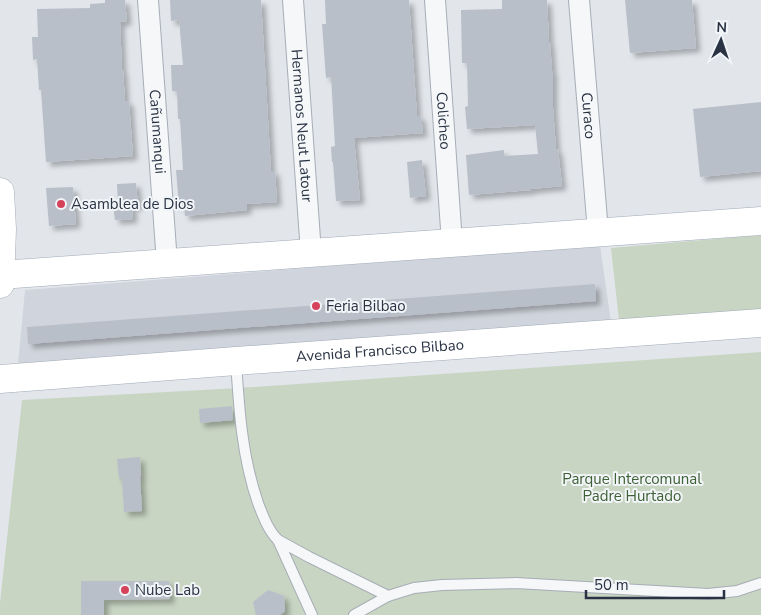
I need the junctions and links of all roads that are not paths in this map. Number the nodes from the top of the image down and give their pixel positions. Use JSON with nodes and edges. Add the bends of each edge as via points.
{"nodes":[{"id":1,"x":148,"y":0,"type":"edge"},
{"id":2,"x":293,"y":0,"type":"edge"},
{"id":3,"x":435,"y":0,"type":"edge"},
{"id":4,"x":579,"y":0,"type":"edge"},
{"id":5,"x":0,"y":192,"type":"edge"},
{"id":6,"x":761,"y":221,"type":"edge"},
{"id":7,"x":598,"y":232,"type":"junction"},
{"id":8,"x":452,"y":243,"type":"junction"},
{"id":9,"x":311,"y":253,"type":"junction"},
{"id":10,"x":167,"y":263,"type":"junction"},
{"id":11,"x":0,"y":278,"type":"edge"},
{"id":12,"x":761,"y":323,"type":"edge"},
{"id":13,"x":236,"y":361,"type":"junction"},
{"id":14,"x":0,"y":379,"type":"edge"},
{"id":15,"x":278,"y":540,"type":"junction"},
{"id":16,"x":761,"y":584,"type":"edge"},
{"id":17,"x":388,"y":596,"type":"junction"},
{"id":18,"x":312,"y":615,"type":"edge"},
{"id":19,"x":354,"y":615,"type":"edge"}],
"edges":[{"from":1,"to":10,"type":"street","name":"Cañumanqui"},
{"from":2,"to":9,"type":"street","name":"Hermanos Neut Latour"},
{"from":3,"to":8,"type":"street","name":"Colicheo"},
{"from":4,"to":7,"type":"street","name":"Curaco"},
{"from":5,"to":11,"type":"main road"},
{"from":6,"to":7,"type":"main road"},
{"from":7,"to":8,"type":"main road"},
{"from":8,"to":9,"type":"main road"},
{"from":9,"to":10,"type":"main road"},
{"from":10,"to":11,"type":"main road"},
{"from":12,"to":13,"type":"main road","name":"Avenida Francisco Bilbao"},
{"from":13,"to":14,"type":"main road","name":"Avenida Francisco Bilbao"},
{"from":13,"to":15,"type":"lane","via":[[242,430],[251,482],[271,533]]},
{"from":15,"to":17,"type":"lane"},
{"from":15,"to":18,"type":"lane"},
{"from":16,"to":17,"type":"lane","via":[[708,594],[482,583],[414,588]]},
{"from":17,"to":19,"type":"lane"}]}
